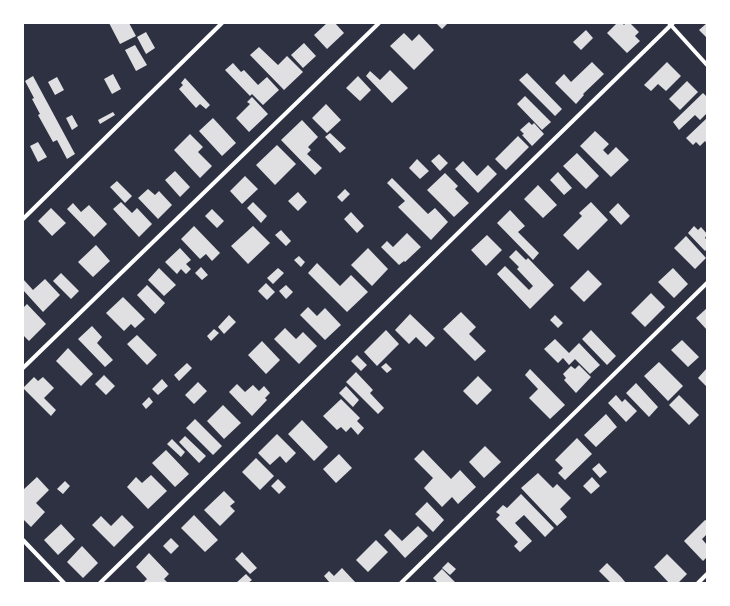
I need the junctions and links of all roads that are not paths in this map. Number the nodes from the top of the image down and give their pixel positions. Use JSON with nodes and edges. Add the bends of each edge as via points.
{"nodes":[{"id":1,"x":222,"y":23,"type":"edge"},
{"id":2,"x":379,"y":23,"type":"edge"},
{"id":3,"x":671,"y":24,"type":"edge"},
{"id":4,"x":707,"y":65,"type":"edge"},
{"id":5,"x":23,"y":219,"type":"edge"},
{"id":6,"x":707,"y":283,"type":"edge"},
{"id":7,"x":23,"y":368,"type":"edge"},
{"id":8,"x":23,"y":540,"type":"edge"},
{"id":9,"x":707,"y":574,"type":"edge"},
{"id":10,"x":64,"y":583,"type":"edge"},
{"id":11,"x":100,"y":583,"type":"edge"},
{"id":12,"x":401,"y":583,"type":"edge"},
{"id":13,"x":698,"y":583,"type":"edge"}],
"edges":[{"from":1,"to":5,"type":"street"},
{"from":2,"to":7,"type":"street"},
{"from":3,"to":4,"type":"street"},
{"from":3,"to":11,"type":"street"},
{"from":6,"to":12,"type":"street"},
{"from":8,"to":10,"type":"street"},
{"from":9,"to":13,"type":"street"}]}
